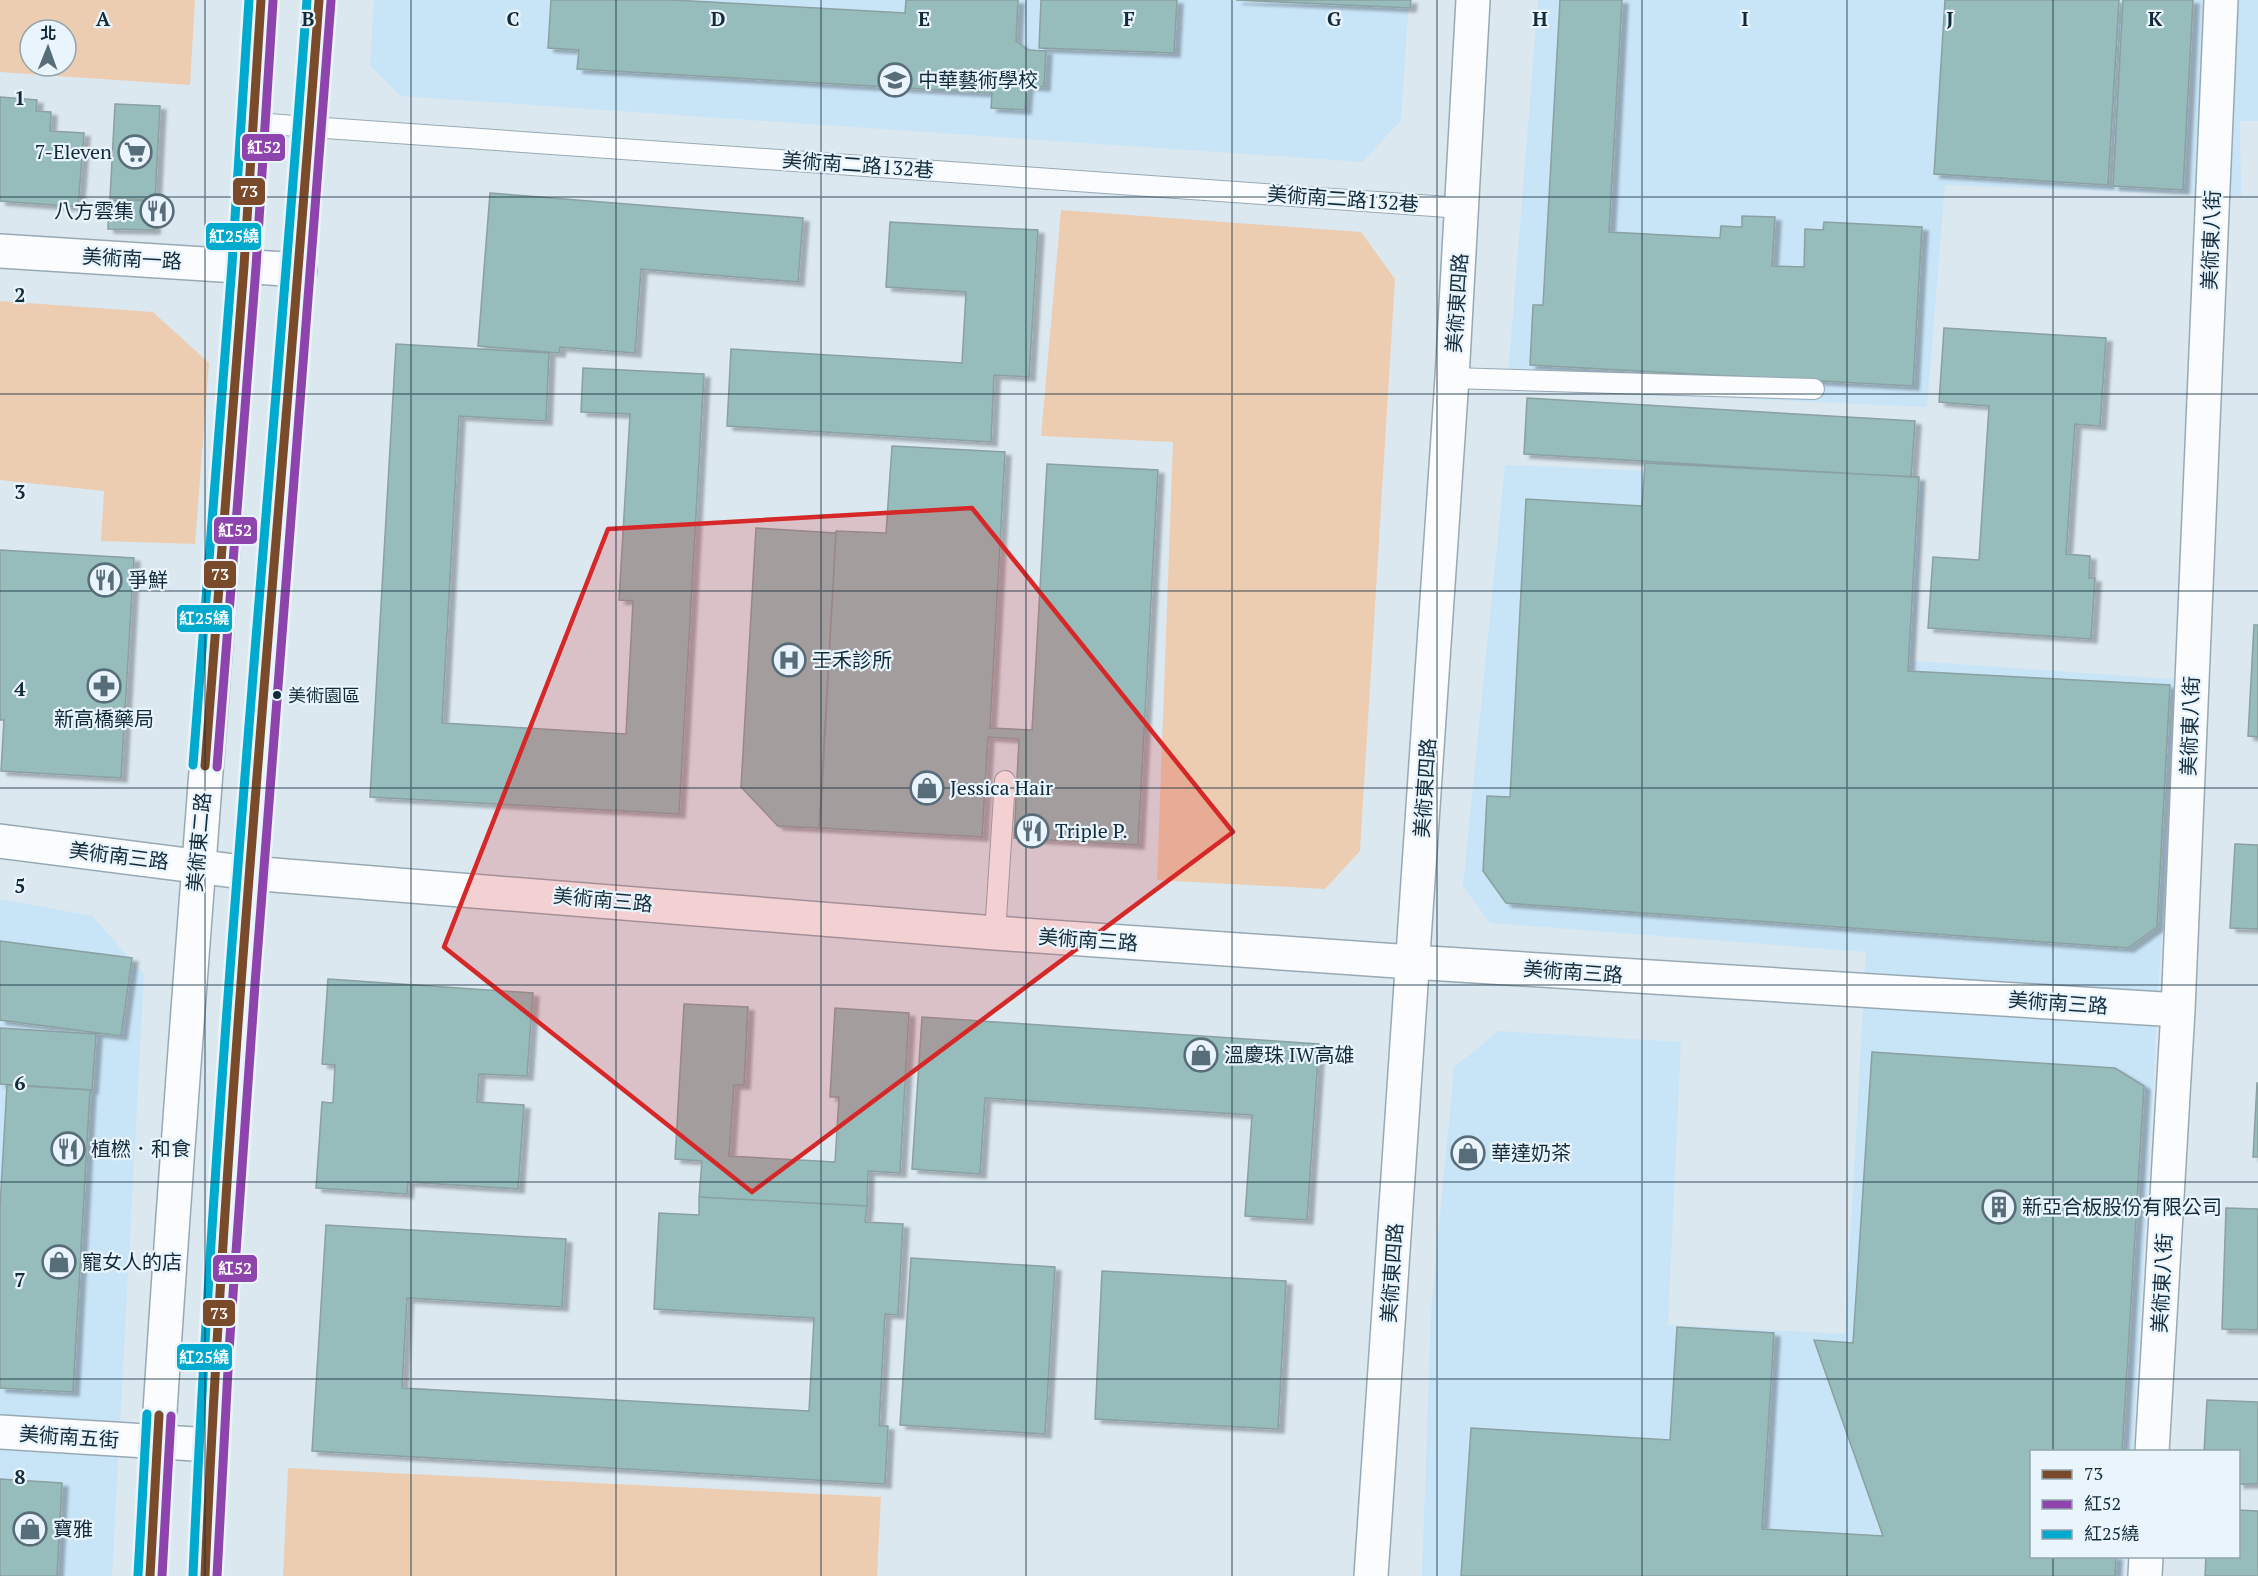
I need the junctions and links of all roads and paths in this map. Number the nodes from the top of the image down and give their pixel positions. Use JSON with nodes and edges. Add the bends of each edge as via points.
{"nodes":[{"id":1,"x":261,"y":0,"type":"edge"},
{"id":2,"x":319,"y":0,"type":"edge"},
{"id":3,"x":1473,"y":0,"type":"edge"},
{"id":4,"x":2221,"y":0,"type":"edge"},
{"id":5,"x":253,"y":123,"type":"junction"},
{"id":6,"x":310,"y":127,"type":"junction"},
{"id":7,"x":1462,"y":208,"type":"junction"},
{"id":8,"x":0,"y":252,"type":"edge"},
{"id":9,"x":244,"y":266,"type":"junction"},
{"id":10,"x":300,"y":270,"type":"junction"},
{"id":11,"x":1452,"y":378,"type":"junction"},
{"id":12,"x":1814,"y":389,"type":"dead end"},
{"id":13,"x":1005,"y":781,"type":"dead end"},
{"id":14,"x":0,"y":841,"type":"edge"},
{"id":15,"x":197,"y":866,"type":"junction"},
{"id":16,"x":250,"y":873,"type":"junction"},
{"id":17,"x":995,"y":933,"type":"junction"},
{"id":18,"x":1412,"y":962,"type":"junction"},
{"id":19,"x":2178,"y":1010,"type":"junction"},
{"id":20,"x":0,"y":1432,"type":"edge"},
{"id":21,"x":158,"y":1442,"type":"junction"},
{"id":22,"x":211,"y":1445,"type":"junction"},
{"id":23,"x":2152,"y":1450,"type":"edge"},
{"id":24,"x":2146,"y":1558,"type":"edge"},
{"id":25,"x":150,"y":1576,"type":"edge"},
{"id":26,"x":205,"y":1576,"type":"edge"},
{"id":27,"x":1371,"y":1576,"type":"edge"},
{"id":28,"x":2145,"y":1576,"type":"edge"}],
"edges":[{"from":1,"to":5,"type":"street","name":"美術東二路"},
{"from":2,"to":6,"type":"street"},
{"from":3,"to":7,"type":"street","name":"美術東四路"},
{"from":4,"to":19,"type":"street","name":"美術東八街"},
{"from":5,"to":6,"type":"lane","name":"美術南二路132巷"},
{"from":5,"to":9,"type":"street","name":"美術東二路"},
{"from":6,"to":7,"type":"lane","name":"美術南二路132巷"},
{"from":6,"to":10,"type":"street"},
{"from":7,"to":11,"type":"street","name":"美術東四路"},
{"from":8,"to":9,"type":"street","name":"美術南一路"},
{"from":9,"to":10,"type":"street","name":"美術南一路"},
{"from":9,"to":15,"type":"street","name":"美術東二路"},
{"from":10,"to":16,"type":"street"},
{"from":11,"to":12,"type":"lane"},
{"from":11,"to":18,"type":"street","name":"美術東四路"},
{"from":13,"to":17,"type":"lane"},
{"from":14,"to":15,"type":"street","name":"美術南三路"},
{"from":15,"to":16,"type":"street","name":"美術南三路"},
{"from":15,"to":21,"type":"street","name":"美術東二路"},
{"from":16,"to":17,"type":"street","name":"美術南三路"},
{"from":16,"to":22,"type":"street"},
{"from":17,"to":18,"type":"street","name":"美術南三路"},
{"from":18,"to":19,"type":"street","name":"美術南三路"},
{"from":18,"to":27,"type":"street","name":"美術東四路"},
{"from":19,"to":23,"type":"street","name":"美術東八街"},
{"from":20,"to":21,"type":"street","name":"美術南五街"},
{"from":21,"to":22,"type":"street","name":"美術南五街"},
{"from":21,"to":25,"type":"street","name":"美術東二路"},
{"from":22,"to":26,"type":"street"},
{"from":24,"to":28,"type":"street"}]}
